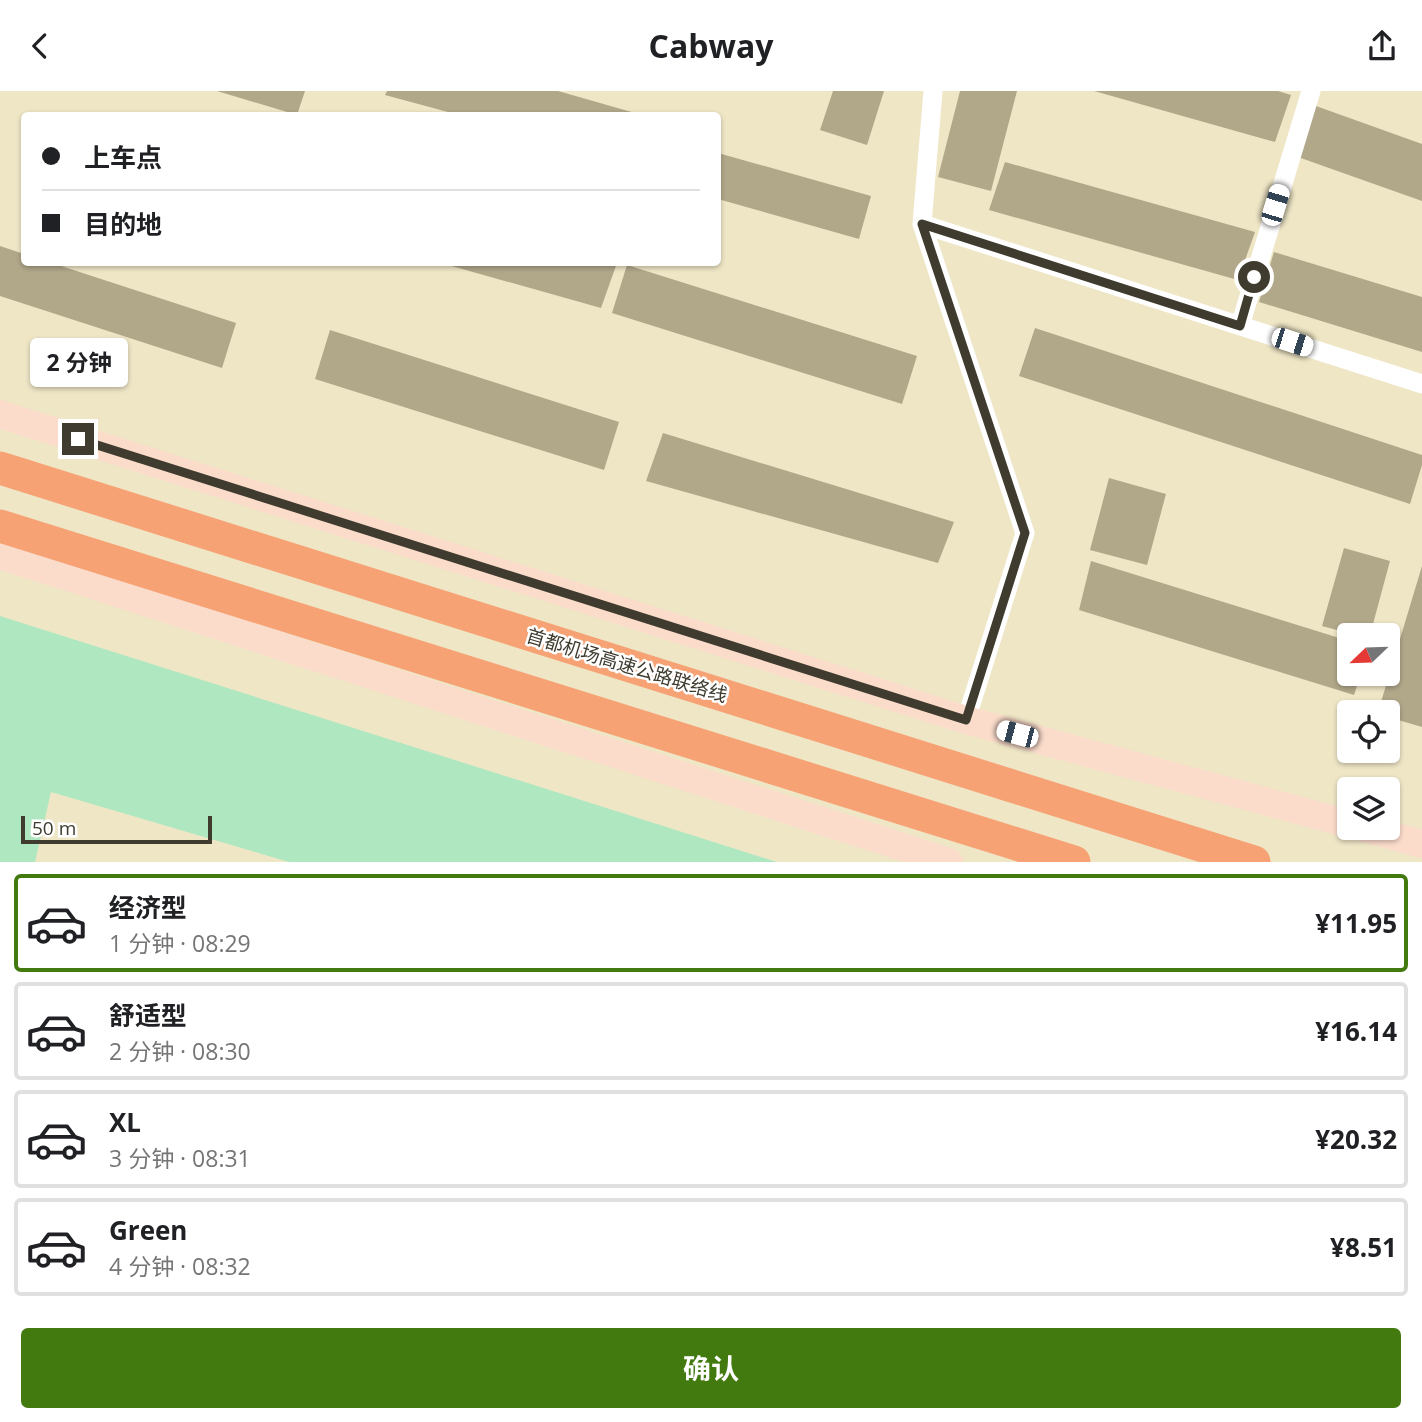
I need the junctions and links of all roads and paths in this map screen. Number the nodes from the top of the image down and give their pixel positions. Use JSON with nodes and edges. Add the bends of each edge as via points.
{"nodes":[{"id":1,"x":933,"y":91,"type":"edge"},
{"id":2,"x":1311,"y":91,"type":"edge"},
{"id":3,"x":922,"y":224,"type":"junction"},
{"id":4,"x":1240,"y":326,"type":"junction"},
{"id":5,"x":1422,"y":384,"type":"edge"},
{"id":6,"x":0,"y":414,"type":"edge"},
{"id":7,"x":0,"y":468,"type":"edge"},
{"id":8,"x":0,"y":526,"type":"edge"},
{"id":9,"x":0,"y":555,"type":"edge"},
{"id":10,"x":966,"y":720,"type":"junction"},
{"id":11,"x":1337,"y":821,"type":"edge"},
{"id":12,"x":1400,"y":838,"type":"edge"},
{"id":13,"x":1422,"y":844,"type":"edge"},
{"id":14,"x":948,"y":862,"type":"edge"},
{"id":15,"x":1074,"y":862,"type":"edge"},
{"id":16,"x":1254,"y":862,"type":"edge"}],
"edges":[{"from":1,"to":3,"type":"street"},
{"from":2,"to":4,"type":"street"},
{"from":3,"to":4,"type":"street"},
{"from":3,"to":10,"type":"street","via":[[1025,533]]},
{"from":4,"to":5,"type":"street"},
{"from":6,"to":10,"type":"main road"},
{"from":7,"to":16,"type":"highway","name":"首都机场高速公路联络线"},
{"from":8,"to":15,"type":"highway"},
{"from":9,"to":14,"type":"main road"},
{"from":10,"to":11,"type":"main road"},
{"from":12,"to":13,"type":"main road"}]}
